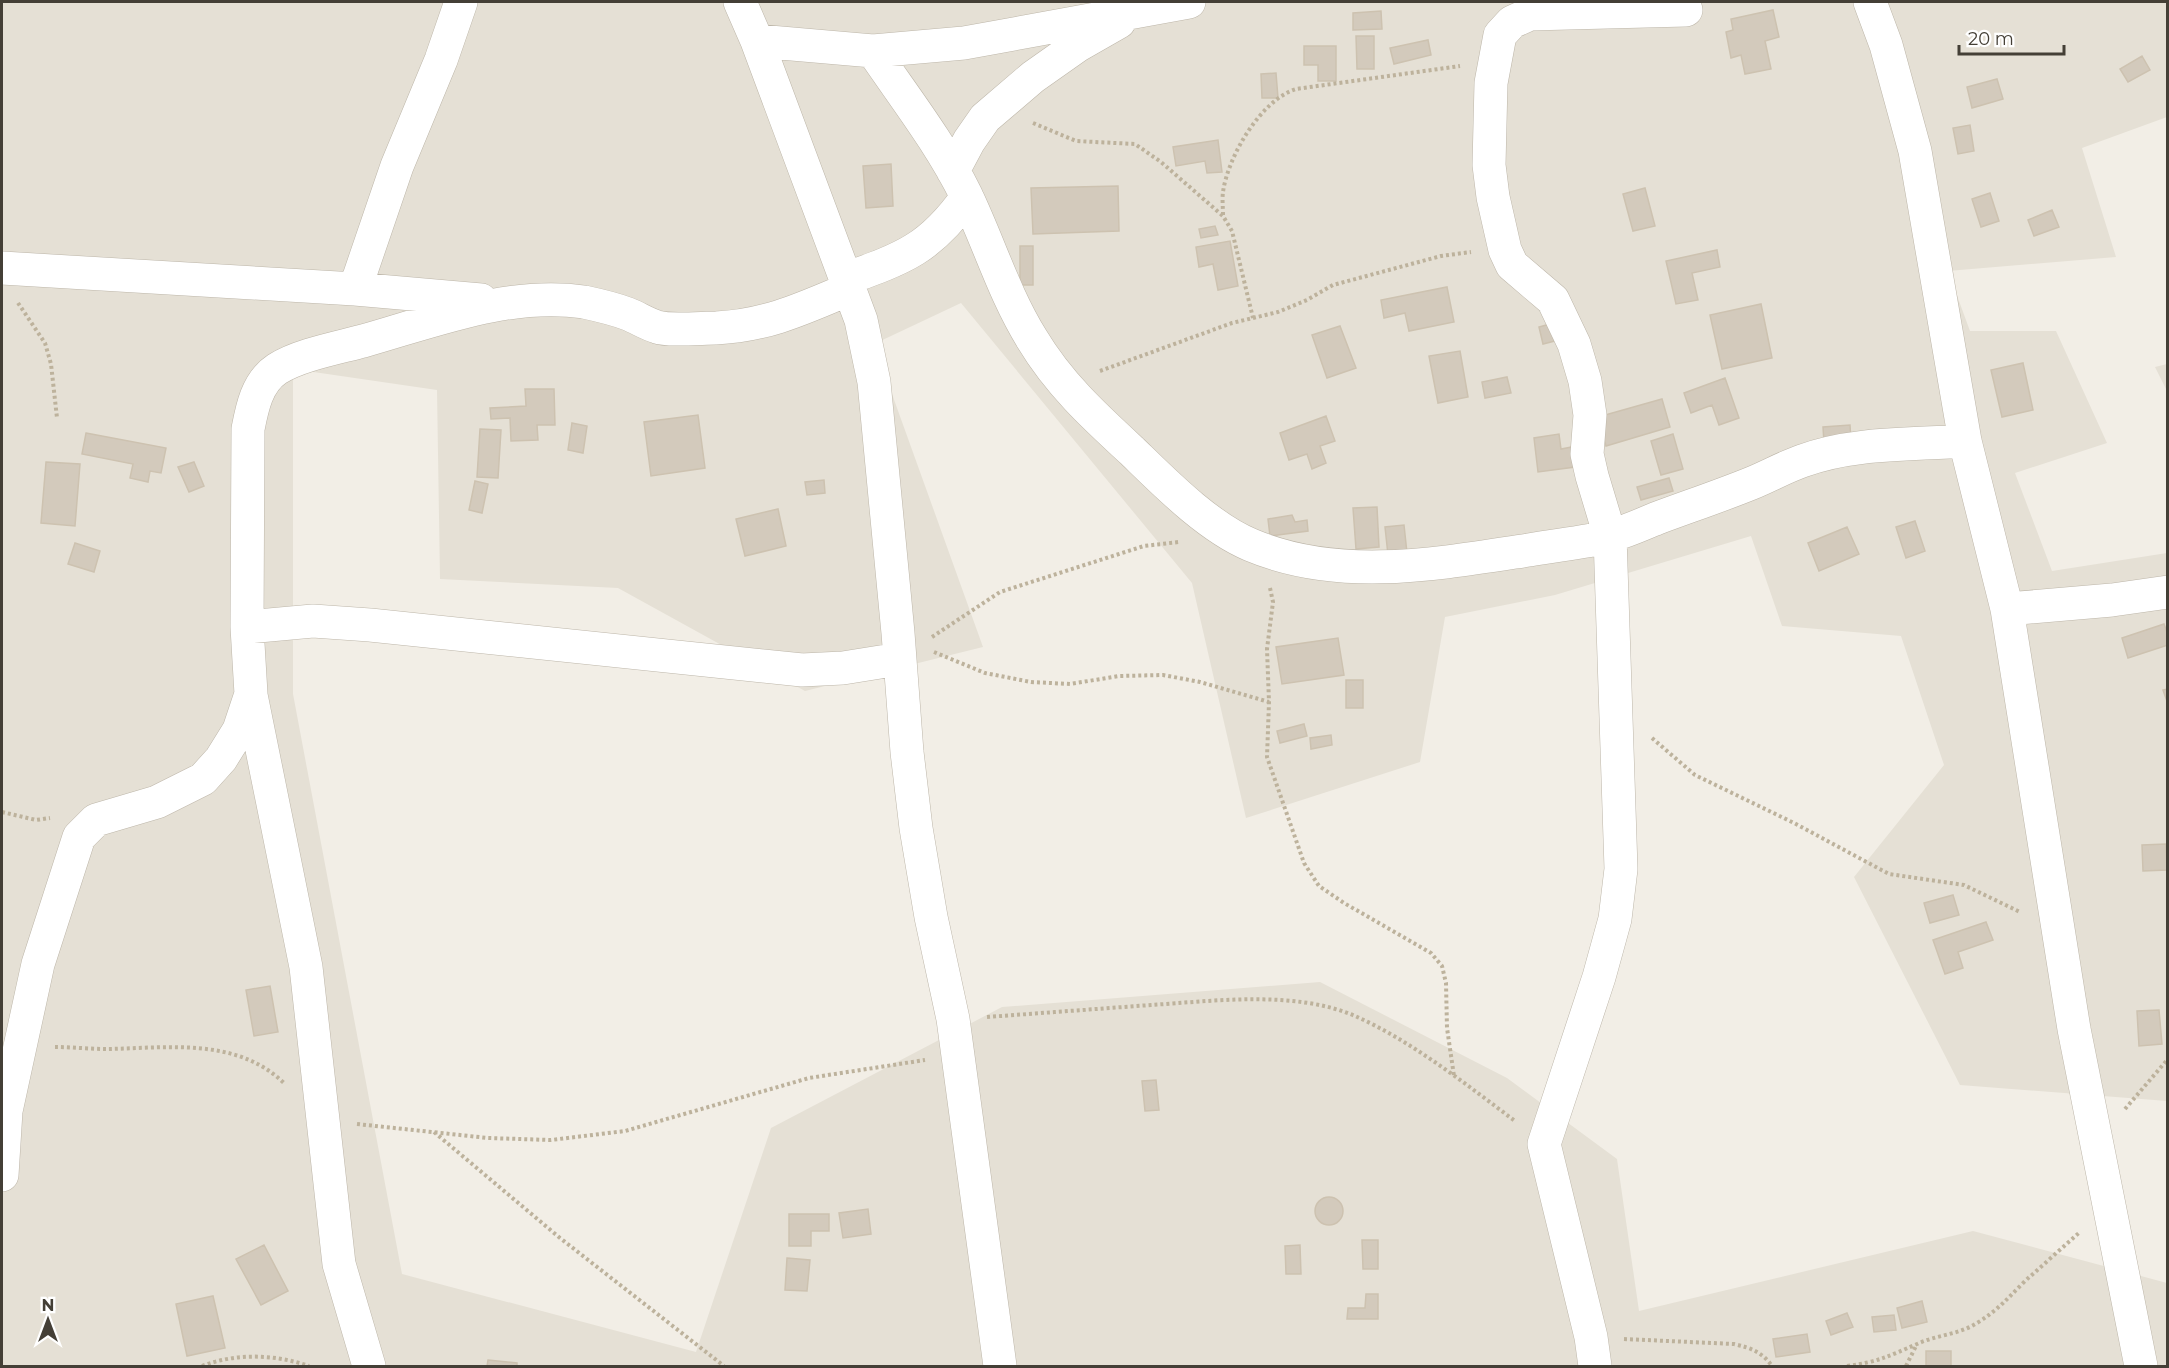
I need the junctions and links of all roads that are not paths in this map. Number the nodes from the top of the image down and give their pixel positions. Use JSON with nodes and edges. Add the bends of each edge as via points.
{"nodes":[{"id":1,"x":461,"y":2,"type":"edge"},
{"id":2,"x":740,"y":2,"type":"edge"},
{"id":3,"x":1189,"y":2,"type":"edge"},
{"id":4,"x":1870,"y":2,"type":"edge"},
{"id":5,"x":1139,"y":10,"type":"junction"},
{"id":6,"x":1686,"y":10,"type":"dead end"},
{"id":7,"x":757,"y":41,"type":"junction"},
{"id":8,"x":873,"y":51,"type":"junction"},
{"id":9,"x":960,"y":184,"type":"junction"},
{"id":10,"x":2,"y":268,"type":"edge"},
{"id":11,"x":847,"y":284,"type":"junction"},
{"id":12,"x":354,"y":289,"type":"junction"},
{"id":13,"x":510,"y":302,"type":"junction"},
{"id":14,"x":1965,"y":441,"type":"junction"},
{"id":15,"x":1610,"y":536,"type":"junction"},
{"id":16,"x":2168,"y":592,"type":"edge"},
{"id":17,"x":2007,"y":609,"type":"junction"},
{"id":18,"x":248,"y":627,"type":"junction"},
{"id":19,"x":909,"y":652,"type":"junction"},
{"id":20,"x":251,"y":694,"type":"junction"},
{"id":21,"x":2,"y":1175,"type":"edge"},
{"id":22,"x":1593,"y":1352,"type":"edge"},
{"id":23,"x":369,"y":1366,"type":"edge"},
{"id":24,"x":1000,"y":1366,"type":"edge"},
{"id":25,"x":2141,"y":1366,"type":"edge"}],
"edges":[{"from":1,"to":12,"type":"street"},
{"from":2,"to":7,"type":"street"},
{"from":3,"to":5,"type":"street"},
{"from":4,"to":14,"type":"street","via":[[1915,151]]},
{"from":5,"to":8,"type":"street","via":[[964,43]]},
{"from":5,"to":9,"type":"street","via":[[1077,46],[985,118],[969,141]]},
{"from":6,"to":15,"type":"street","via":[[1530,14],[1512,22],[1500,35],[1494,61],[1489,165],[1505,250],[1512,265],[1553,300],[1574,344],[1586,381],[1590,415],[1587,453]]},
{"from":7,"to":8,"type":"street"},
{"from":7,"to":11,"type":"street"},
{"from":8,"to":9,"type":"street"},
{"from":9,"to":11,"type":"street","via":[[950,220],[924,243]]},
{"from":9,"to":15,"type":"street","via":[[1016,310],[1063,385],[1177,494],[1236,537],[1322,564],[1358,567],[1460,561]]},
{"from":10,"to":12,"type":"street"},
{"from":11,"to":13,"type":"street","via":[[786,316],[717,328],[658,328],[584,302]]},
{"from":11,"to":19,"type":"street","via":[[861,320],[874,382],[898,633]]},
{"from":12,"to":13,"type":"street"},
{"from":13,"to":18,"type":"street","via":[[310,356],[277,370],[267,380],[253,402],[248,429]]},
{"from":14,"to":15,"type":"street","via":[[1820,455]]},
{"from":14,"to":17,"type":"street"},
{"from":15,"to":22,"type":"street","via":[[1621,869],[1615,919],[1599,977],[1544,1144]]},
{"from":16,"to":17,"type":"street"},
{"from":17,"to":25,"type":"street","via":[[2074,1029]]},
{"from":18,"to":19,"type":"street","via":[[313,621],[370,625],[802,670],[843,668]]},
{"from":18,"to":20,"type":"street"},
{"from":19,"to":24,"type":"street","via":[[916,828],[953,1019]]},
{"from":20,"to":21,"type":"street","via":[[239,730],[203,779],[157,802],[96,820],[79,837],[38,964],[6,1111]]},
{"from":20,"to":23,"type":"street","via":[[306,967],[339,1264]]}]}
